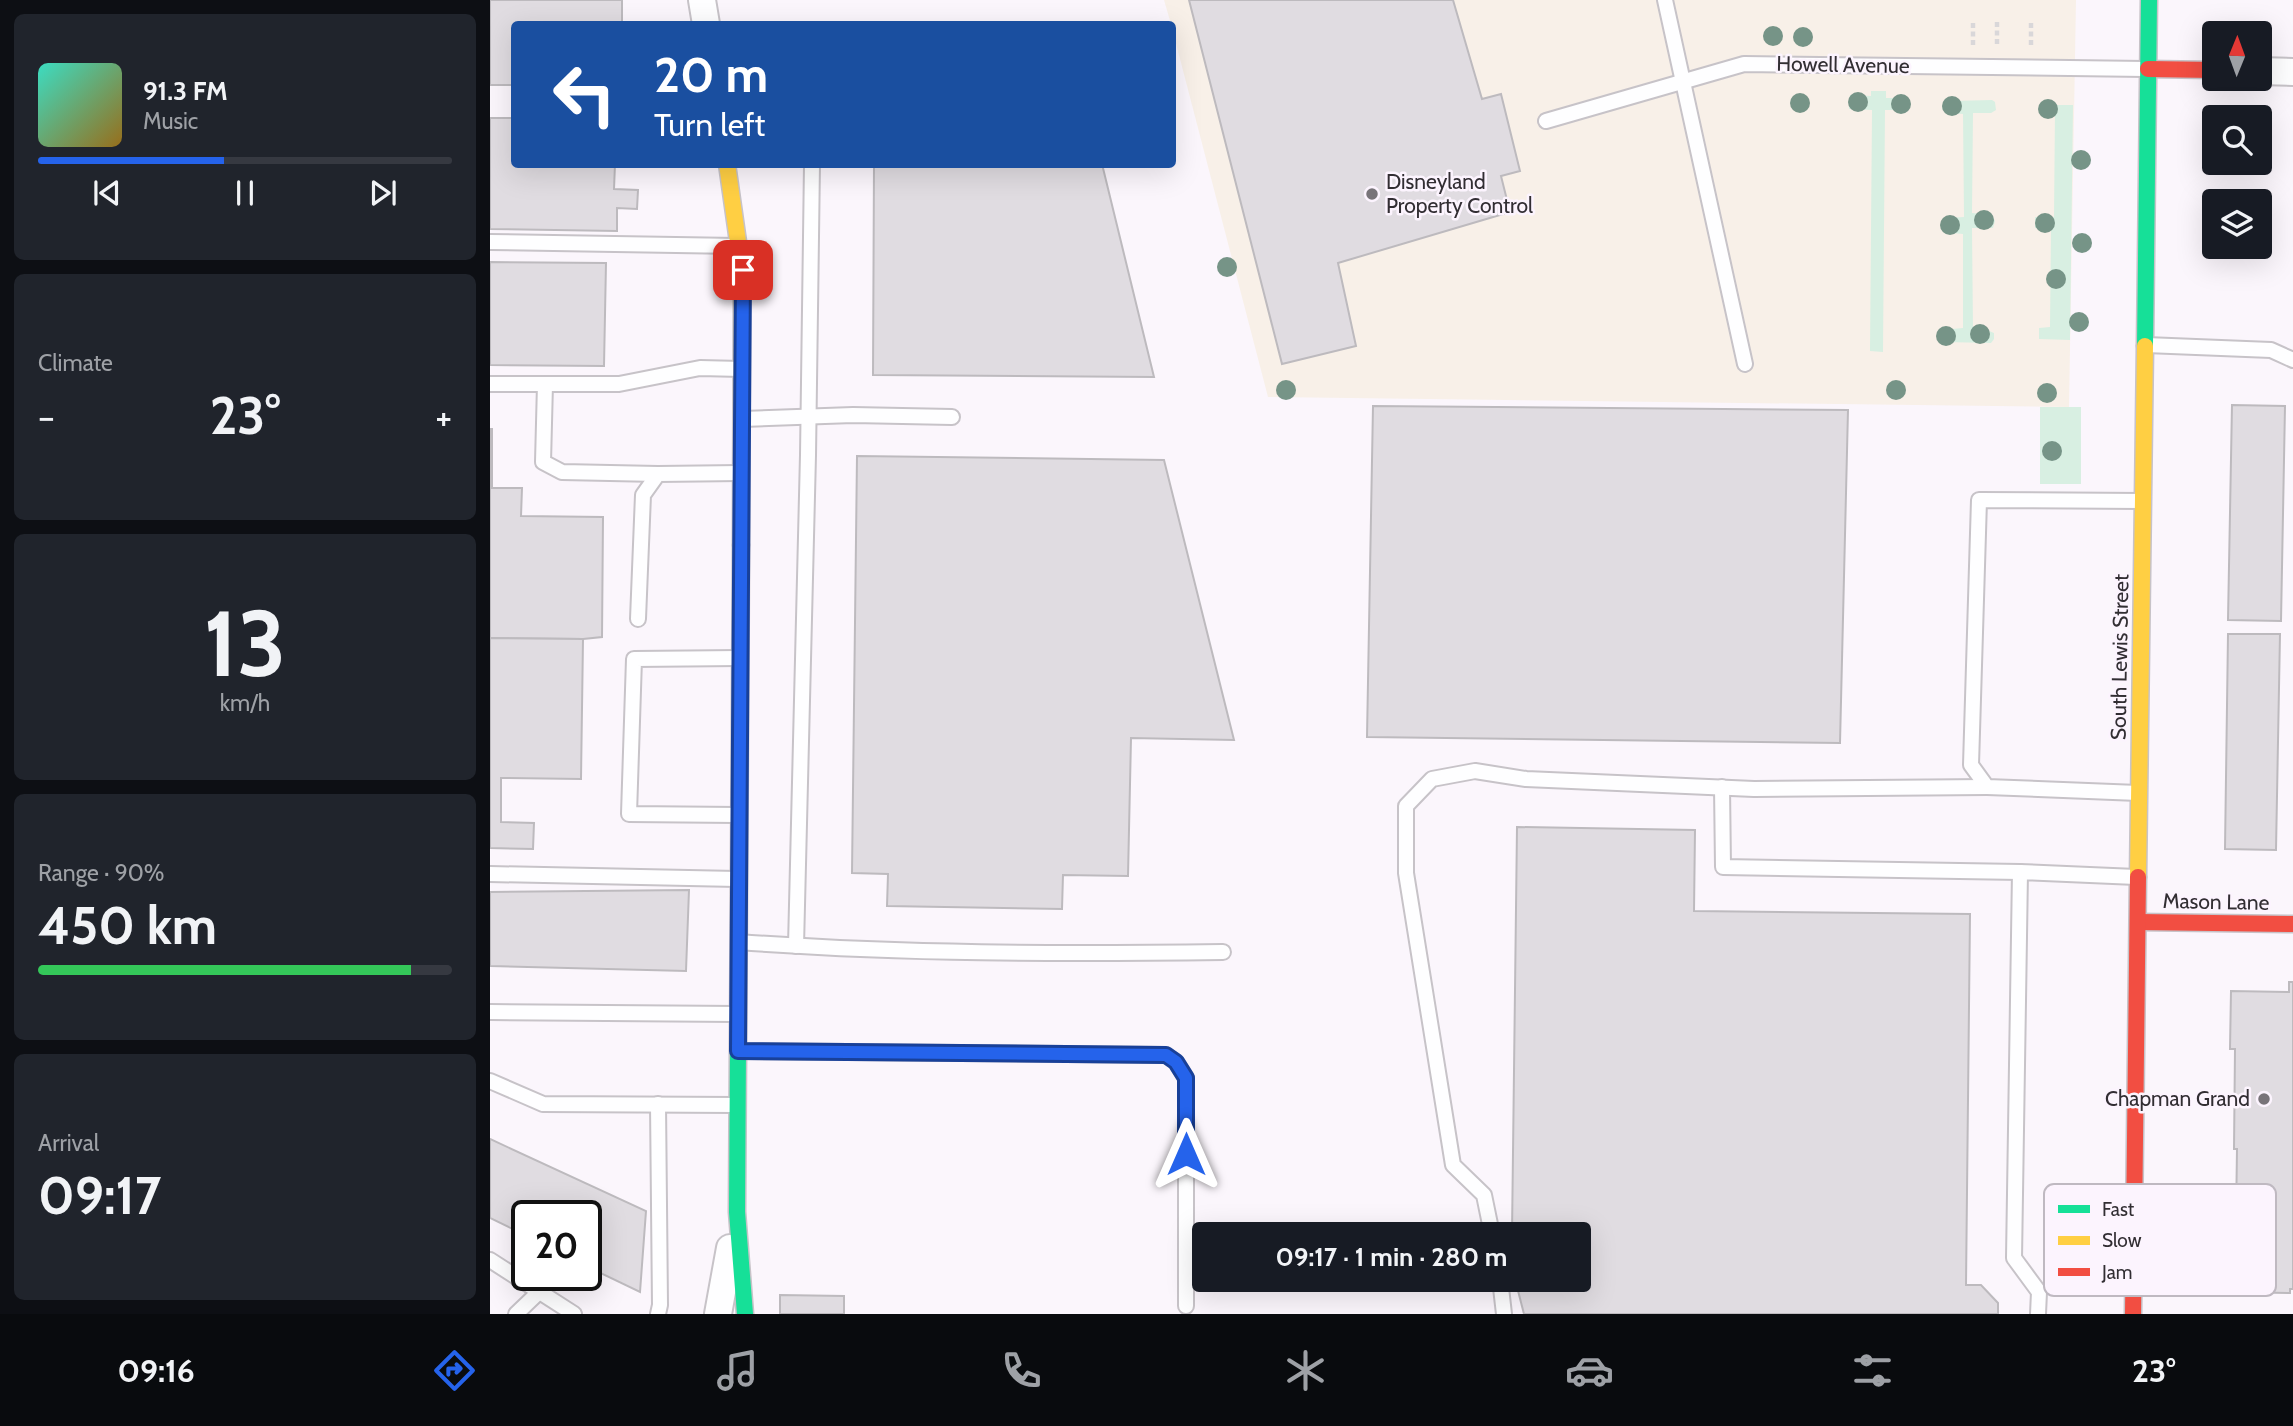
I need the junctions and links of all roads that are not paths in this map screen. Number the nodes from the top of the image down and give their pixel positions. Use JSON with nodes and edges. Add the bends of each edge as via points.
{"nodes":[{"id":1,"x":702,"y":0,"type":"edge"},
{"id":2,"x":1665,"y":0,"type":"edge"},
{"id":3,"x":2149,"y":0,"type":"edge"},
{"id":4,"x":706,"y":21,"type":"edge"},
{"id":5,"x":2148,"y":69,"type":"junction"},
{"id":6,"x":2202,"y":70,"type":"edge"},
{"id":7,"x":2272,"y":71,"type":"edge"},
{"id":8,"x":2293,"y":72,"type":"edge"},
{"id":9,"x":1683,"y":81,"type":"junction"},
{"id":10,"x":1546,"y":121,"type":"dead end"},
{"id":11,"x":728,"y":168,"type":"edge"},
{"id":12,"x":813,"y":168,"type":"edge"},
{"id":13,"x":490,"y":242,"type":"edge"},
{"id":14,"x":739,"y":246,"type":"junction"},
{"id":15,"x":2145,"y":345,"type":"junction"},
{"id":16,"x":2293,"y":360,"type":"edge"},
{"id":17,"x":1745,"y":364,"type":"dead end"},
{"id":18,"x":743,"y":369,"type":"junction"},
{"id":19,"x":490,"y":384,"type":"edge"},
{"id":20,"x":545,"y":384,"type":"junction"},
{"id":21,"x":952,"y":417,"type":"dead end"},
{"id":22,"x":809,"y":418,"type":"junction"},
{"id":23,"x":742,"y":419,"type":"junction"},
{"id":24,"x":741,"y":472,"type":"junction"},
{"id":25,"x":657,"y":474,"type":"junction"},
{"id":26,"x":2143,"y":501,"type":"junction"},
{"id":27,"x":638,"y":619,"type":"dead end"},
{"id":28,"x":740,"y":658,"type":"junction"},
{"id":29,"x":1722,"y":787,"type":"junction"},
{"id":30,"x":1987,"y":787,"type":"junction"},
{"id":31,"x":2139,"y":793,"type":"junction"},
{"id":32,"x":739,"y":815,"type":"junction"},
{"id":33,"x":2020,"y":872,"type":"junction"},
{"id":34,"x":490,"y":874,"type":"edge"},
{"id":35,"x":2138,"y":877,"type":"junction"},
{"id":36,"x":739,"y":879,"type":"junction"},
{"id":37,"x":2138,"y":922,"type":"junction"},
{"id":38,"x":2293,"y":924,"type":"edge"},
{"id":39,"x":738,"y":942,"type":"junction"},
{"id":40,"x":796,"y":946,"type":"junction"},
{"id":41,"x":1223,"y":952,"type":"dead end"},
{"id":42,"x":490,"y":1012,"type":"edge"},
{"id":43,"x":738,"y":1014,"type":"junction"},
{"id":44,"x":738,"y":1051,"type":"junction"},
{"id":45,"x":490,"y":1081,"type":"edge"},
{"id":46,"x":658,"y":1104,"type":"junction"},
{"id":47,"x":738,"y":1105,"type":"junction"},
{"id":48,"x":2135,"y":1184,"type":"edge"},
{"id":49,"x":737,"y":1212,"type":"junction"},
{"id":50,"x":1490,"y":1222,"type":"edge"},
{"id":51,"x":490,"y":1260,"type":"edge"},
{"id":52,"x":539,"y":1292,"type":"junction"},
{"id":53,"x":1501,"y":1292,"type":"edge"},
{"id":54,"x":2133,"y":1296,"type":"edge"},
{"id":55,"x":1186,"y":1306,"type":"dead end"},
{"id":56,"x":516,"y":1314,"type":"edge"},
{"id":57,"x":574,"y":1314,"type":"edge"},
{"id":58,"x":658,"y":1314,"type":"edge"},
{"id":59,"x":718,"y":1314,"type":"edge"},
{"id":60,"x":745,"y":1314,"type":"edge"},
{"id":61,"x":1504,"y":1314,"type":"edge"},
{"id":62,"x":2038,"y":1314,"type":"edge"},
{"id":63,"x":2133,"y":1314,"type":"edge"}],
"edges":[{"from":1,"to":4,"type":"street"},
{"from":2,"to":9,"type":"lane"},
{"from":3,"to":5,"type":"street","name":"South Lewis Street"},
{"from":5,"to":6,"type":"street"},
{"from":5,"to":9,"type":"lane","name":"Howell Avenue","via":[[1744,64]]},
{"from":5,"to":15,"type":"street","name":"South Lewis Street"},
{"from":7,"to":8,"type":"street"},
{"from":9,"to":10,"type":"lane","name":"Howell Avenue"},
{"from":9,"to":17,"type":"lane"},
{"from":11,"to":14,"type":"street"},
{"from":12,"to":22,"type":"lane"},
{"from":13,"to":14,"type":"lane"},
{"from":14,"to":18,"type":"street"},
{"from":15,"to":16,"type":"lane","via":[[2271,350]]},
{"from":15,"to":26,"type":"street","name":"South Lewis Street"},
{"from":18,"to":20,"type":"lane","via":[[700,368],[619,384]]},
{"from":18,"to":23,"type":"street"},
{"from":19,"to":20,"type":"lane"},
{"from":20,"to":25,"type":"lane","via":[[543,461],[562,472]]},
{"from":21,"to":22,"type":"lane"},
{"from":22,"to":23,"type":"lane"},
{"from":22,"to":40,"type":"lane"},
{"from":23,"to":24,"type":"street"},
{"from":24,"to":25,"type":"lane"},
{"from":24,"to":28,"type":"street"},
{"from":25,"to":27,"type":"lane","via":[[643,495]]},
{"from":26,"to":30,"type":"lane","via":[[1979,500],[1971,765]]},
{"from":26,"to":31,"type":"street","name":"South Lewis Street"},
{"from":28,"to":32,"type":"street"},
{"from":28,"to":32,"type":"lane","via":[[635,659],[629,814]]},
{"from":29,"to":30,"type":"lane"},
{"from":29,"to":33,"type":"lane","via":[[1723,867]]},
{"from":29,"to":50,"type":"lane","via":[[1526,779],[1475,771],[1432,779],[1406,806],[1406,873],[1452,1165],[1485,1195]]},
{"from":30,"to":31,"type":"lane"},
{"from":31,"to":35,"type":"street","name":"South Lewis Street"},
{"from":32,"to":36,"type":"street"},
{"from":33,"to":35,"type":"lane"},
{"from":33,"to":62,"type":"lane","via":[[2014,1258],[2039,1292]]},
{"from":34,"to":36,"type":"lane"},
{"from":35,"to":37,"type":"street","name":"South Lewis Street"},
{"from":36,"to":39,"type":"street"},
{"from":37,"to":38,"type":"street","name":"Mason Lane"},
{"from":37,"to":48,"type":"street","name":"South Lewis Street"},
{"from":39,"to":40,"type":"lane"},
{"from":39,"to":43,"type":"street"},
{"from":40,"to":41,"type":"lane","via":[[1053,954]]},
{"from":42,"to":43,"type":"lane"},
{"from":43,"to":44,"type":"street"},
{"from":44,"to":47,"type":"street"},
{"from":44,"to":55,"type":"lane","via":[[1166,1055],[1186,1078]]},
{"from":45,"to":46,"type":"lane","via":[[543,1104]]},
{"from":46,"to":47,"type":"lane"},
{"from":46,"to":58,"type":"lane"},
{"from":47,"to":49,"type":"street"},
{"from":49,"to":59,"type":"street"},
{"from":49,"to":60,"type":"street"},
{"from":51,"to":52,"type":"lane"},
{"from":52,"to":56,"type":"lane"},
{"from":52,"to":57,"type":"lane"},
{"from":53,"to":61,"type":"lane"},
{"from":54,"to":63,"type":"street","name":"South Lewis Street"}]}
